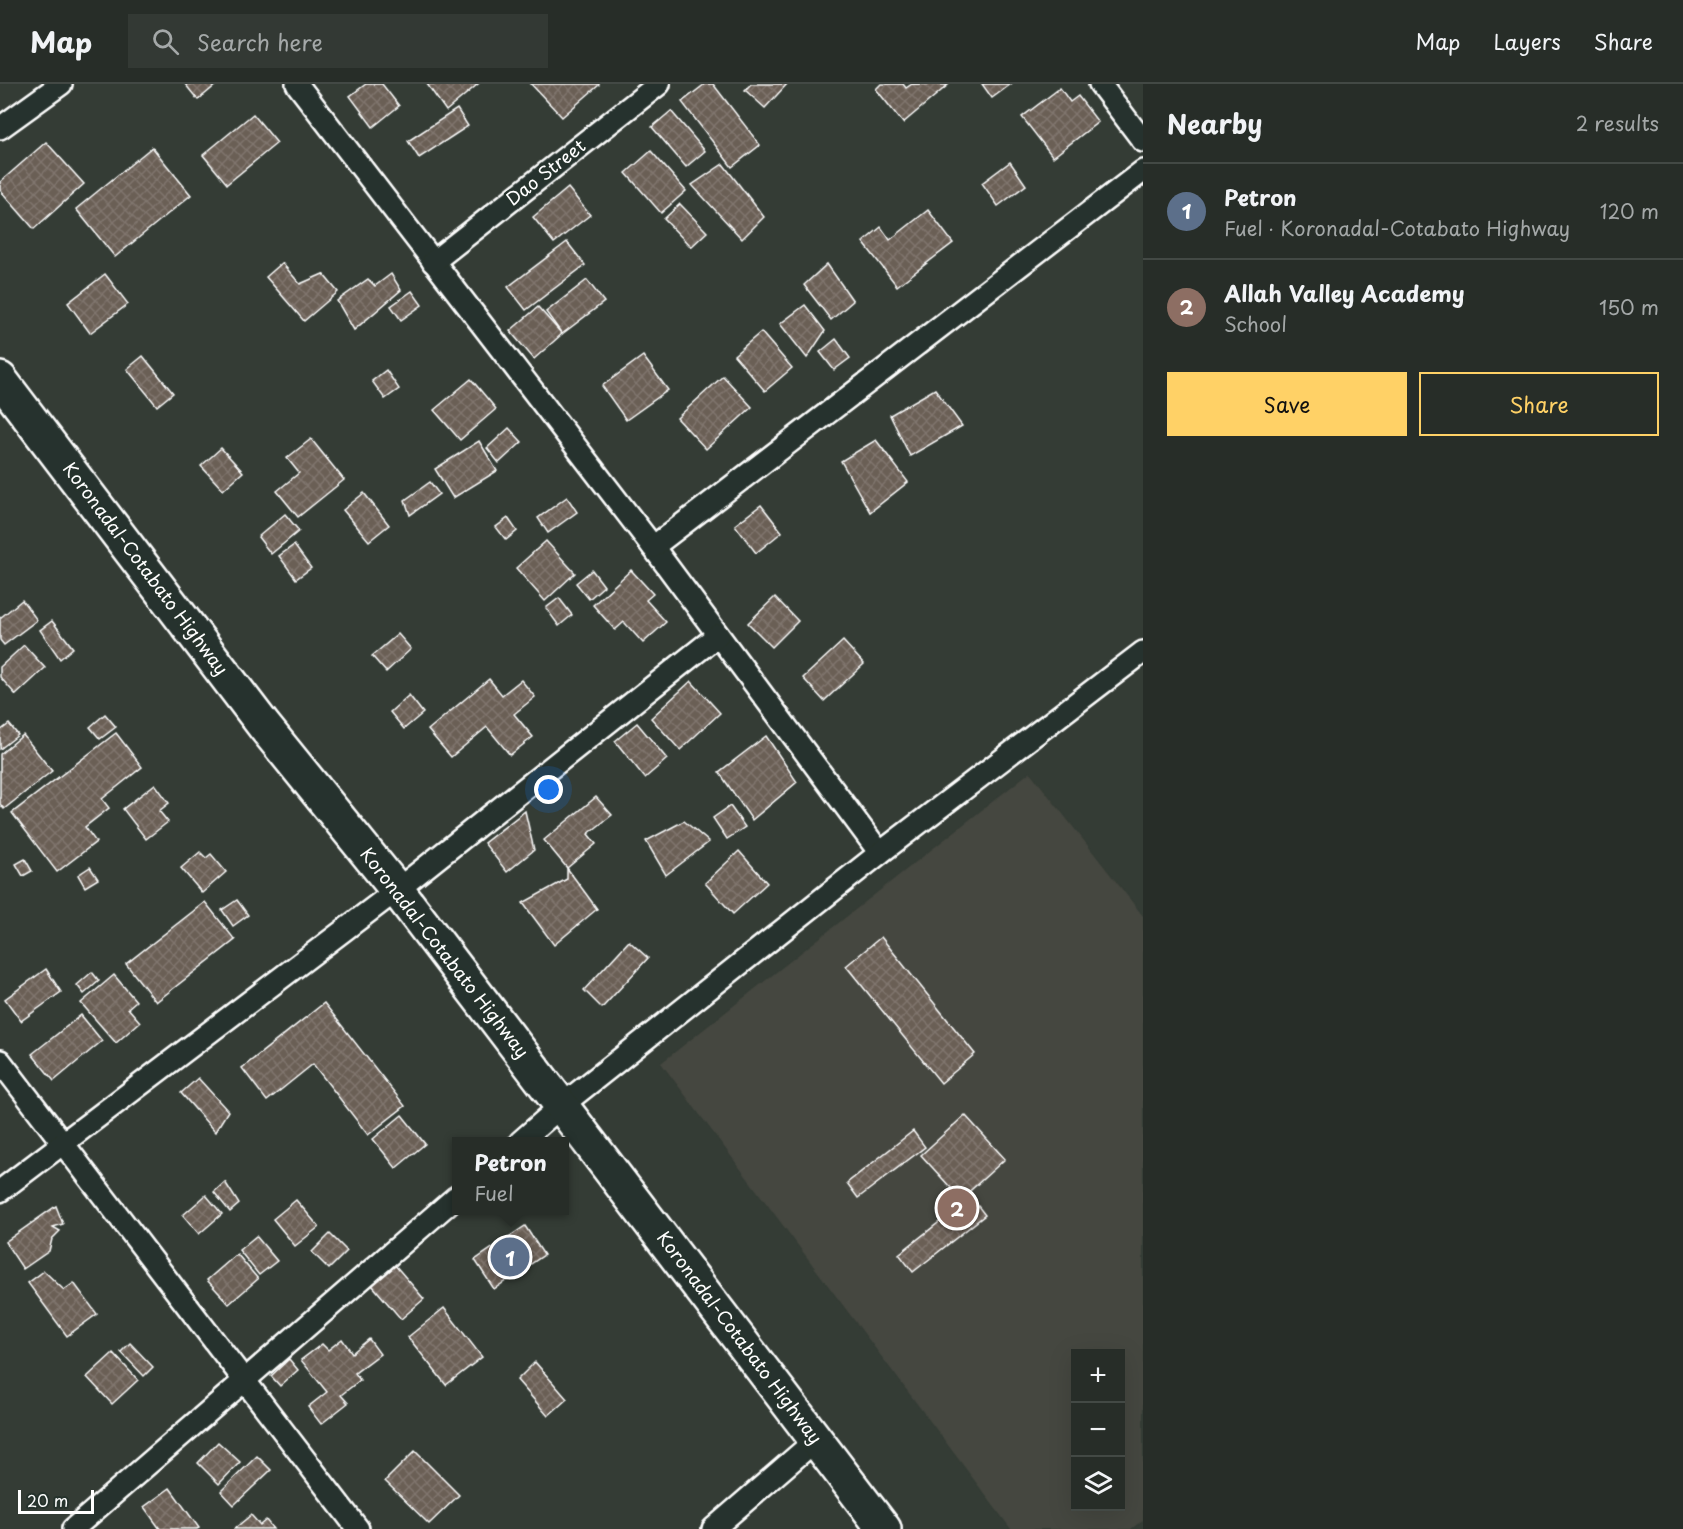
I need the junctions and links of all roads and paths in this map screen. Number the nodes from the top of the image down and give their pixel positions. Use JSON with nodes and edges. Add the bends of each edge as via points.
{"nodes":[{"id":1,"x":61,"y":84,"type":"edge"},
{"id":2,"x":297,"y":84,"type":"edge"},
{"id":3,"x":659,"y":84,"type":"edge"},
{"id":4,"x":1100,"y":84,"type":"edge"},
{"id":5,"x":0,"y":128,"type":"edge"},
{"id":6,"x":1143,"y":141,"type":"edge"},
{"id":7,"x":1143,"y":171,"type":"edge"},
{"id":8,"x":433,"y":262,"type":"junction"},
{"id":9,"x":0,"y":379,"type":"edge"},
{"id":10,"x":653,"y":547,"type":"junction"},
{"id":11,"x":718,"y":635,"type":"junction"},
{"id":12,"x":1143,"y":652,"type":"edge"},
{"id":13,"x":880,"y":853,"type":"junction"},
{"id":14,"x":397,"y":890,"type":"junction"},
{"id":15,"x":0,"y":1061,"type":"edge"},
{"id":16,"x":561,"y":1106,"type":"junction"},
{"id":17,"x":526,"y":1137,"type":"edge"},
{"id":18,"x":63,"y":1143,"type":"junction"},
{"id":19,"x":0,"y":1191,"type":"edge"},
{"id":20,"x":452,"y":1200,"type":"edge"},
{"id":21,"x":245,"y":1380,"type":"junction"},
{"id":22,"x":817,"y":1439,"type":"junction"},
{"id":23,"x":73,"y":1529,"type":"edge"},
{"id":24,"x":358,"y":1529,"type":"edge"},
{"id":25,"x":713,"y":1529,"type":"edge"},
{"id":26,"x":884,"y":1529,"type":"edge"}],
"edges":[{"from":1,"to":5,"type":"street"},
{"from":2,"to":8,"type":"street"},
{"from":3,"to":8,"type":"street","name":"Dao Street"},
{"from":4,"to":6,"type":"street"},
{"from":7,"to":10,"type":"street"},
{"from":8,"to":10,"type":"street"},
{"from":9,"to":14,"type":"highway","name":"Koronadal-Cotabato Highway","via":[[264,726]]},
{"from":10,"to":11,"type":"street"},
{"from":11,"to":13,"type":"street"},
{"from":11,"to":14,"type":"street"},
{"from":12,"to":13,"type":"street"},
{"from":13,"to":16,"type":"street"},
{"from":14,"to":16,"type":"highway","name":"Koronadal-Cotabato Highway"},
{"from":14,"to":18,"type":"street"},
{"from":15,"to":18,"type":"street"},
{"from":16,"to":17,"type":"street"},
{"from":16,"to":22,"type":"highway","name":"Koronadal-Cotabato Highway"},
{"from":18,"to":19,"type":"street"},
{"from":18,"to":21,"type":"street"},
{"from":20,"to":21,"type":"street"},
{"from":21,"to":23,"type":"street"},
{"from":21,"to":24,"type":"street"},
{"from":22,"to":25,"type":"street"},
{"from":22,"to":26,"type":"highway","name":"Koronadal-Cotabato Highway"}]}
